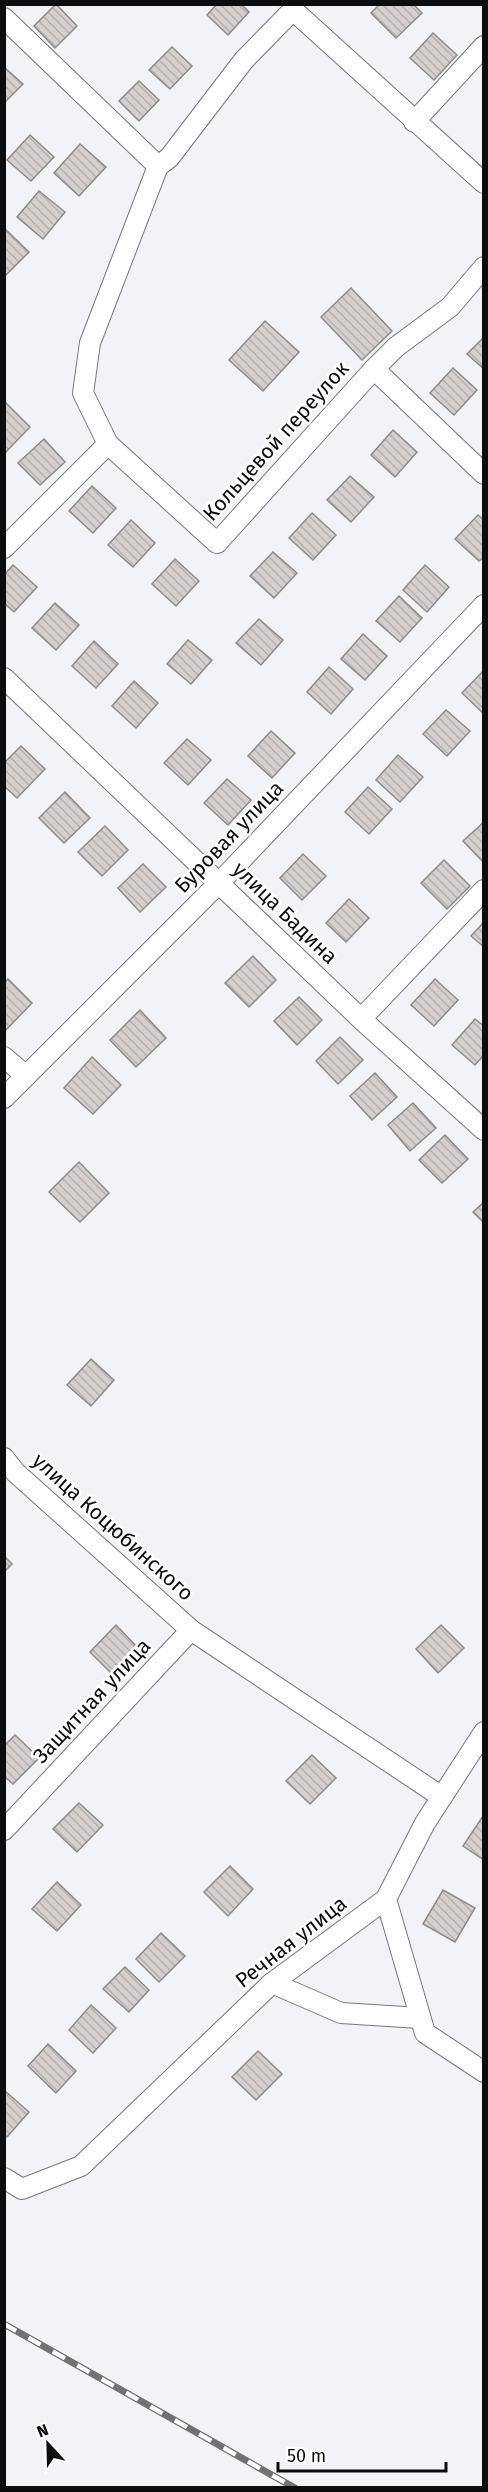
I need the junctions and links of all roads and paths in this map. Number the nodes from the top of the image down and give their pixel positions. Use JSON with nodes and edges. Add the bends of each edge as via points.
{"nodes":[{"id":1,"x":4,"y":18,"type":"edge"},
{"id":2,"x":483,"y":46,"type":"edge"},
{"id":3,"x":414,"y":122,"type":"junction"},
{"id":4,"x":158,"y":166,"type":"junction"},
{"id":5,"x":483,"y":183,"type":"edge"},
{"id":6,"x":483,"y":267,"type":"edge"},
{"id":7,"x":374,"y":369,"type":"junction"},
{"id":8,"x":108,"y":444,"type":"junction"},
{"id":9,"x":483,"y":474,"type":"edge"},
{"id":10,"x":4,"y":548,"type":"edge"},
{"id":11,"x":483,"y":605,"type":"edge"},
{"id":12,"x":4,"y":678,"type":"edge"},
{"id":13,"x":219,"y":883,"type":"junction"},
{"id":14,"x":483,"y":890,"type":"edge"},
{"id":15,"x":361,"y":1019,"type":"junction"},
{"id":16,"x":4,"y":1057,"type":"edge"},
{"id":17,"x":26,"y":1076,"type":"junction"},
{"id":18,"x":4,"y":1098,"type":"edge"},
{"id":19,"x":483,"y":1130,"type":"edge"},
{"id":20,"x":8,"y":1471,"type":"edge"},
{"id":21,"x":191,"y":1630,"type":"junction"},
{"id":22,"x":483,"y":1732,"type":"edge"},
{"id":23,"x":442,"y":1797,"type":"junction"},
{"id":24,"x":4,"y":1830,"type":"edge"},
{"id":25,"x":386,"y":1899,"type":"junction"},
{"id":26,"x":272,"y":1983,"type":"junction"},
{"id":27,"x":420,"y":2018,"type":"junction"},
{"id":28,"x":483,"y":2072,"type":"edge"},
{"id":29,"x":4,"y":2178,"type":"edge"}],
"edges":[{"from":1,"to":4,"type":"street"},
{"from":2,"to":3,"type":"street"},
{"from":3,"to":4,"type":"street","name":"Кольцевой переулок","via":[[293,10],[244,60],[169,158]]},
{"from":3,"to":5,"type":"street","name":"Кольцевой переулок"},
{"from":4,"to":8,"type":"street","name":"Кольцевой переулок","via":[[90,343],[83,393]]},
{"from":6,"to":7,"type":"street","name":"Кольцевой переулок","via":[[450,307],[396,346]]},
{"from":7,"to":8,"type":"street","name":"Кольцевой переулок","via":[[217,543]]},
{"from":7,"to":9,"type":"street","name":"Кольцевой переулок"},
{"from":8,"to":10,"type":"street"},
{"from":11,"to":13,"type":"street","name":"Буровая улица"},
{"from":12,"to":13,"type":"street","name":"улица Бадина"},
{"from":13,"to":15,"type":"street","name":"улица Бадина"},
{"from":13,"to":17,"type":"street","name":"Буровая улица"},
{"from":14,"to":15,"type":"street"},
{"from":15,"to":19,"type":"street","name":"улица Бадина"},
{"from":16,"to":17,"type":"street"},
{"from":17,"to":18,"type":"street","name":"Буровая улица"},
{"from":20,"to":21,"type":"street","name":"улица Коцюбинского"},
{"from":21,"to":23,"type":"street","name":"улица Коцюбинского"},
{"from":21,"to":24,"type":"street","name":"Защитная улица"},
{"from":22,"to":23,"type":"street","name":"Речная улица"},
{"from":23,"to":25,"type":"street","name":"Речная улица"},
{"from":25,"to":26,"type":"street","name":"Речная улица"},
{"from":25,"to":27,"type":"street"},
{"from":26,"to":27,"type":"street","via":[[341,2013]]},
{"from":26,"to":29,"type":"street","name":"Речная улица","via":[[81,2166],[22,2188]]},
{"from":27,"to":28,"type":"street","via":[[424,2033]]}]}
